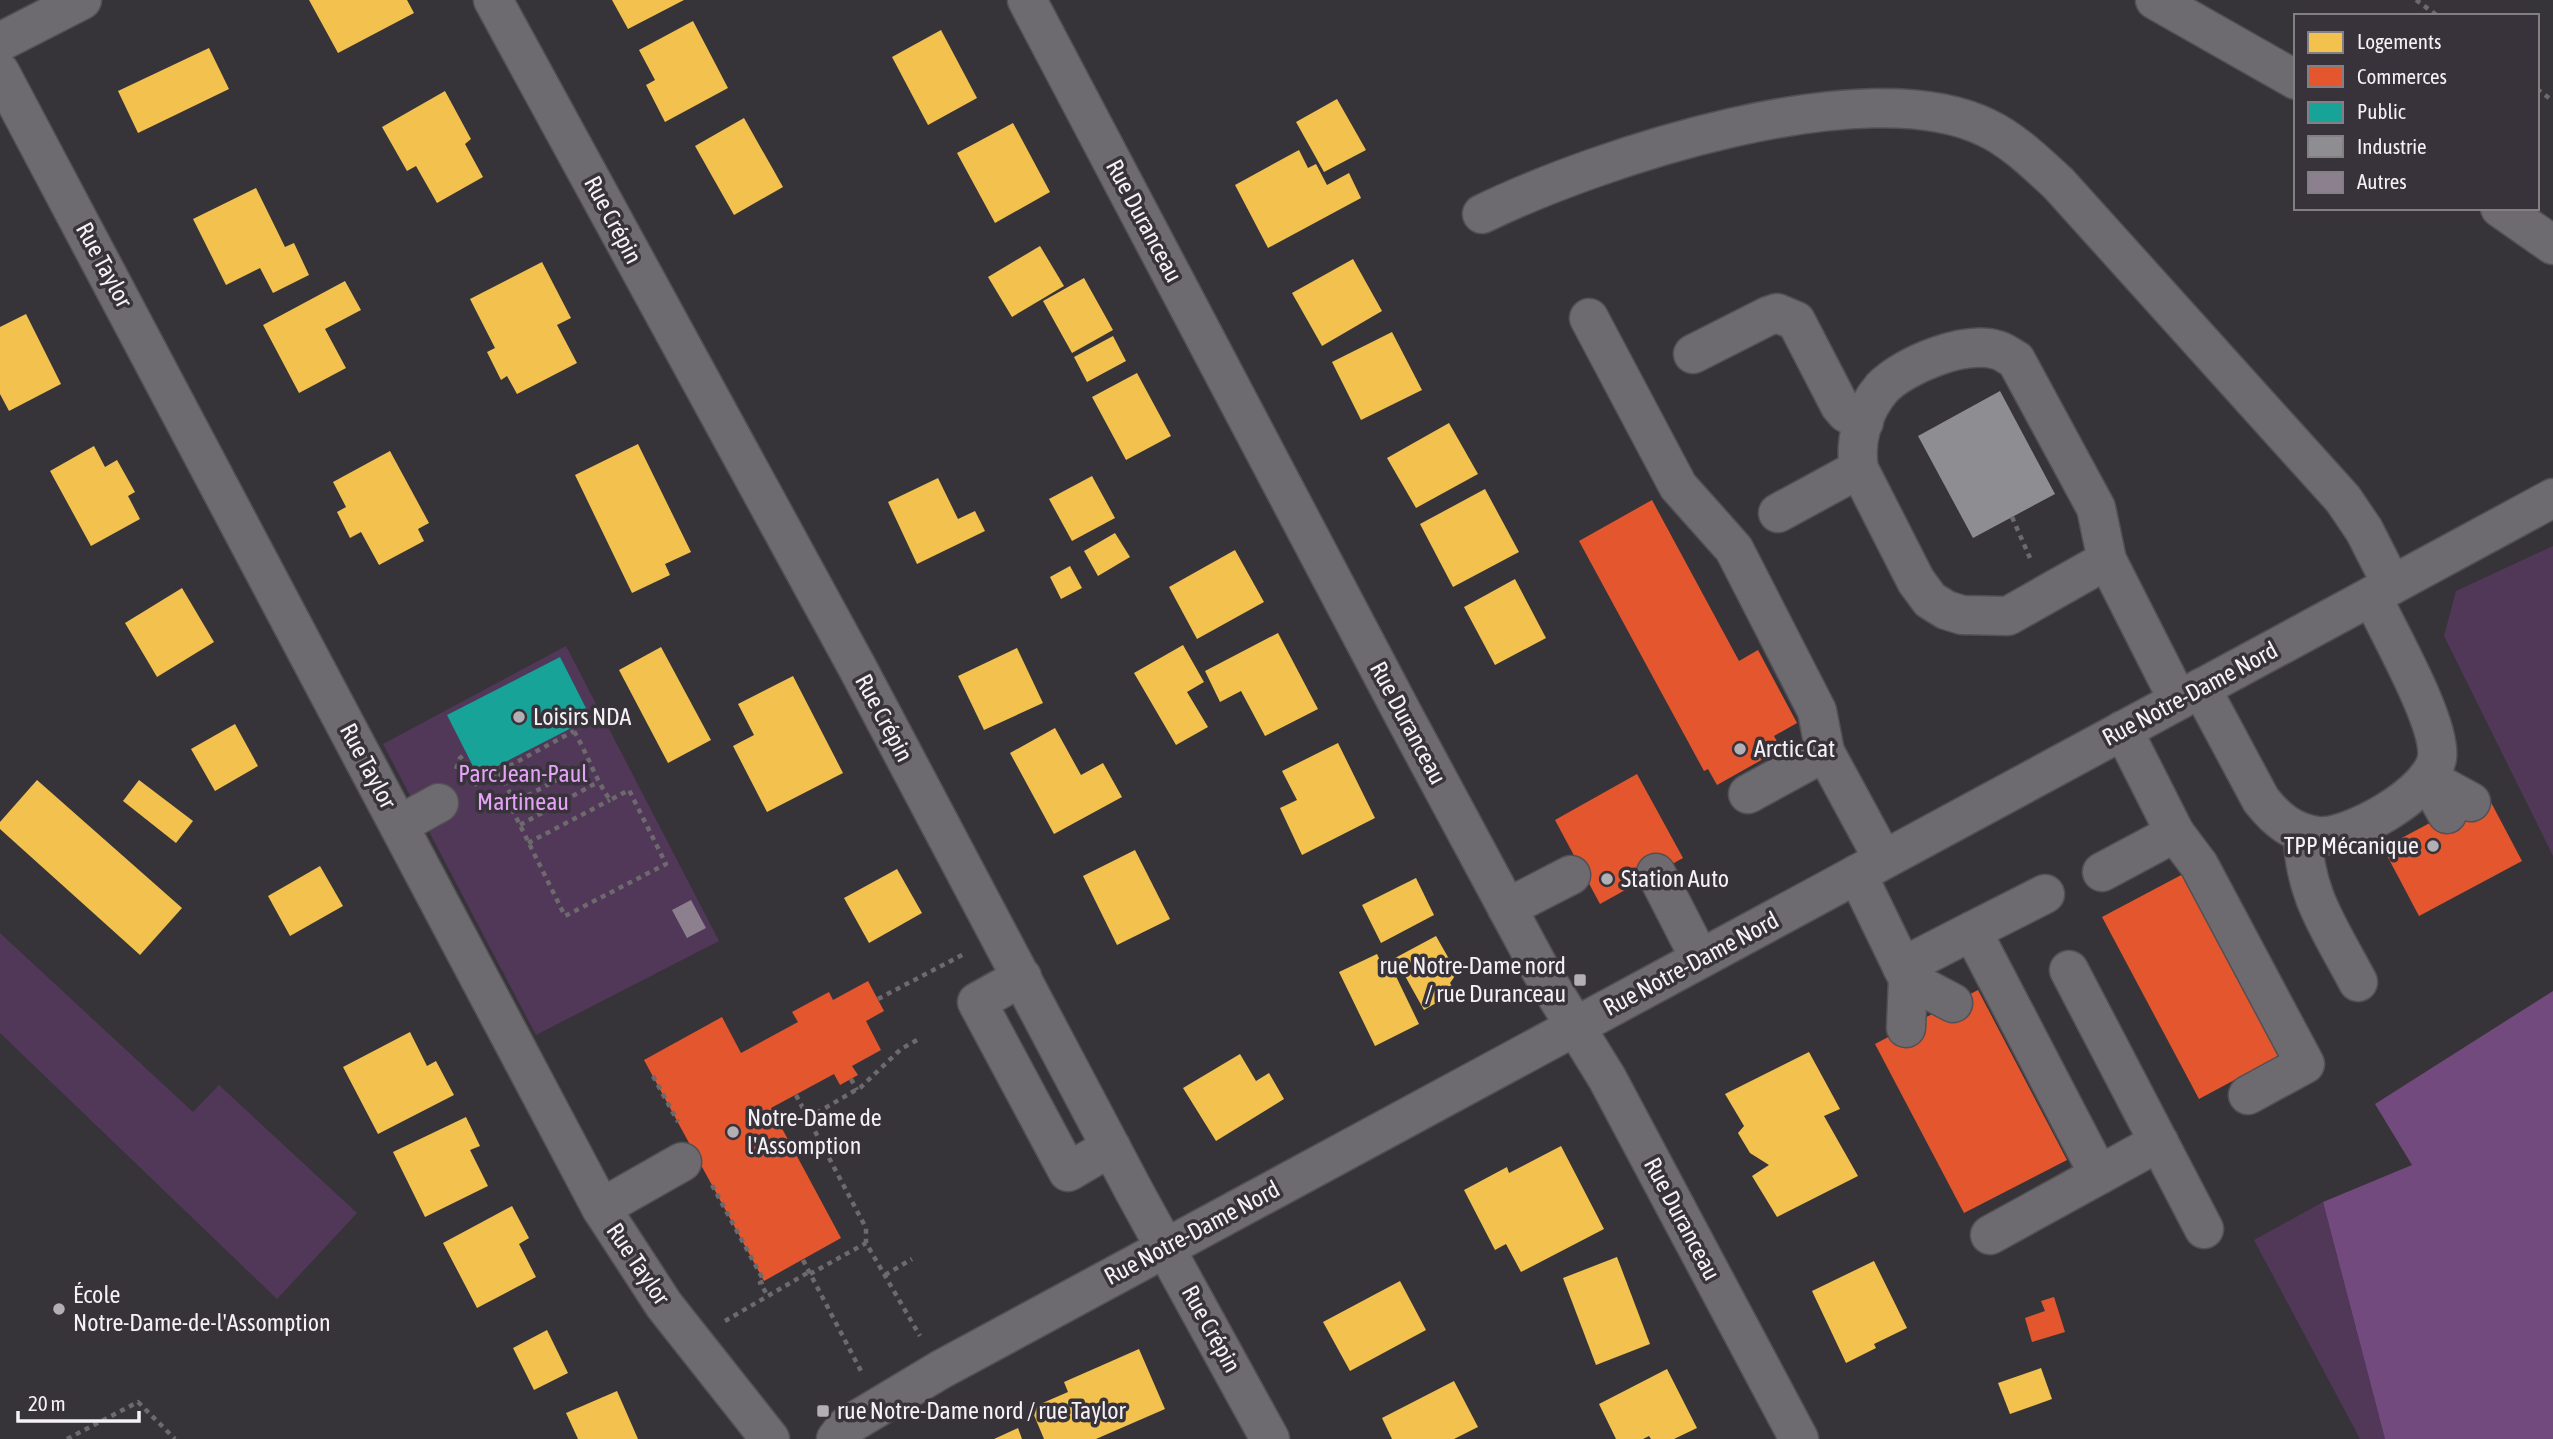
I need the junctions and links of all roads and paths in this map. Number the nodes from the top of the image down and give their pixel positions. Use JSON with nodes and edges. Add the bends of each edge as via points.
{"nodes":[{"id":1,"x":82,"y":0,"type":"edge"},
{"id":2,"x":493,"y":0,"type":"edge"},
{"id":3,"x":1027,"y":0,"type":"edge"},
{"id":4,"x":2155,"y":0,"type":"edge"},
{"id":5,"x":2416,"y":0,"type":"edge"},
{"id":6,"x":2435,"y":14,"type":"edge"},
{"id":7,"x":0,"y":42,"type":"edge"},
{"id":8,"x":0,"y":72,"type":"edge"},
{"id":9,"x":2294,"y":79,"type":"edge"},
{"id":10,"x":2503,"y":210,"type":"edge"},
{"id":11,"x":1482,"y":214,"type":"dead end"},
{"id":12,"x":2553,"y":245,"type":"edge"},
{"id":13,"x":1589,"y":318,"type":"dead end"},
{"id":14,"x":1693,"y":354,"type":"dead end"},
{"id":15,"x":1864,"y":422,"type":"junction"},
{"id":16,"x":1859,"y":469,"type":"junction"},
{"id":17,"x":2553,"y":498,"type":"edge"},
{"id":18,"x":1778,"y":513,"type":"dead end"},
{"id":19,"x":2012,"y":517,"type":"dead end"},
{"id":20,"x":2016,"y":528,"type":"dead end"},
{"id":21,"x":2107,"y":560,"type":"junction"},
{"id":22,"x":2382,"y":590,"type":"junction"},
{"id":23,"x":2190,"y":694,"type":"junction"},
{"id":24,"x":2123,"y":730,"type":"junction"},
{"id":25,"x":1825,"y":752,"type":"junction"},
{"id":26,"x":587,"y":763,"type":"junction"},
{"id":27,"x":499,"y":772,"type":"junction"},
{"id":28,"x":2427,"y":778,"type":"junction"},
{"id":29,"x":598,"y":782,"type":"junction"},
{"id":30,"x":1748,"y":794,"type":"dead end"},
{"id":31,"x":452,"y":797,"type":"joint"},
{"id":32,"x":610,"y":800,"type":"junction"},
{"id":33,"x":510,"y":805,"type":"junction"},
{"id":34,"x":2459,"y":808,"type":"dead end"},
{"id":35,"x":399,"y":825,"type":"junction"},
{"id":36,"x":520,"y":825,"type":"junction"},
{"id":37,"x":2175,"y":833,"type":"junction"},
{"id":38,"x":2303,"y":834,"type":"junction"},
{"id":39,"x":528,"y":843,"type":"junction"},
{"id":40,"x":1870,"y":867,"type":"junction"},
{"id":41,"x":2102,"y":872,"type":"dead end"},
{"id":42,"x":1656,"y":873,"type":"dead end"},
{"id":43,"x":1571,"y":875,"type":"dead end"},
{"id":44,"x":2045,"y":894,"type":"dead end"},
{"id":45,"x":1507,"y":908,"type":"junction"},
{"id":46,"x":1972,"y":931,"type":"junction"},
{"id":47,"x":969,"y":951,"type":"dead end"},
{"id":48,"x":1700,"y":959,"type":"junction"},
{"id":49,"x":2069,"y":970,"type":"dead end"},
{"id":50,"x":1905,"y":973,"type":"junction"},
{"id":51,"x":1022,"y":977,"type":"junction"},
{"id":52,"x":2358,"y":982,"type":"dead end"},
{"id":53,"x":878,"y":999,"type":"dead end"},
{"id":54,"x":1952,"y":1003,"type":"dead end"},
{"id":55,"x":1574,"y":1027,"type":"junction"},
{"id":56,"x":1906,"y":1028,"type":"dead end"},
{"id":57,"x":917,"y":1040,"type":"dead end"},
{"id":58,"x":653,"y":1076,"type":"dead end"},
{"id":59,"x":851,"y":1079,"type":"dead end"},
{"id":60,"x":857,"y":1090,"type":"junction"},
{"id":61,"x":796,"y":1095,"type":"dead end"},
{"id":62,"x":2248,"y":1095,"type":"dead end"},
{"id":63,"x":808,"y":1118,"type":"junction"},
{"id":64,"x":2159,"y":1142,"type":"junction"},
{"id":65,"x":1111,"y":1147,"type":"junction"},
{"id":66,"x":689,"y":1159,"type":"junction"},
{"id":67,"x":2099,"y":1175,"type":"junction"},
{"id":68,"x":601,"y":1208,"type":"junction"},
{"id":69,"x":2204,"y":1229,"type":"dead end"},
{"id":70,"x":1990,"y":1235,"type":"dead end"},
{"id":71,"x":866,"y":1243,"type":"junction"},
{"id":72,"x":1165,"y":1247,"type":"junction"},
{"id":73,"x":912,"y":1259,"type":"dead end"},
{"id":74,"x":803,"y":1260,"type":"dead end"},
{"id":75,"x":810,"y":1273,"type":"junction"},
{"id":76,"x":885,"y":1275,"type":"junction"},
{"id":77,"x":768,"y":1296,"type":"junction"},
{"id":78,"x":692,"y":1340,"type":"junction"},
{"id":79,"x":849,"y":1350,"type":"dead end"},
{"id":80,"x":940,"y":1370,"type":"junction"},
{"id":81,"x":67,"y":1439,"type":"edge"},
{"id":82,"x":175,"y":1439,"type":"edge"},
{"id":83,"x":770,"y":1439,"type":"edge"},
{"id":84,"x":836,"y":1439,"type":"edge"},
{"id":85,"x":1270,"y":1439,"type":"edge"},
{"id":86,"x":1799,"y":1439,"type":"edge"}],
"edges":[{"from":1,"to":7,"type":"street"},
{"from":2,"to":51,"type":"street","name":"Rue Crépin"},
{"from":3,"to":45,"type":"street","name":"Rue Duranceau"},
{"from":4,"to":9,"type":"street"},
{"from":5,"to":6,"type":"path"},
{"from":8,"to":35,"type":"street","name":"Rue Taylor"},
{"from":10,"to":12,"type":"street"},
{"from":11,"to":22,"type":"street","via":[[1518,196],[1666,144],[1770,120],[1888,108],[1925,110],[1988,128],[2059,183],[2343,499]]},
{"from":13,"to":25,"type":"street","via":[[1678,486],[1734,550],[1817,711]]},
{"from":14,"to":15,"type":"street","via":[[1768,316],[1787,316],[1796,321],[1840,406]]},
{"from":15,"to":16,"type":"street","via":[[1856,454]]},
{"from":15,"to":21,"type":"street","via":[[1883,387],[1912,368],[1942,354],[1996,349],[2015,360],[2048,449],[2096,508]]},
{"from":16,"to":18,"type":"street"},
{"from":16,"to":21,"type":"street","via":[[1916,581],[1930,600],[1946,611],[2008,616]]},
{"from":17,"to":22,"type":"street","name":"Rue Notre-Dame Nord"},
{"from":19,"to":20,"type":"path"},
{"from":21,"to":23,"type":"street"},
{"from":22,"to":23,"type":"street","name":"Rue Notre-Dame Nord"},
{"from":22,"to":28,"type":"street","via":[[2435,730],[2437,761]]},
{"from":23,"to":24,"type":"street","name":"Rue Notre-Dame Nord"},
{"from":23,"to":38,"type":"street","via":[[2261,800],[2287,826]]},
{"from":24,"to":37,"type":"street"},
{"from":24,"to":40,"type":"street","name":"Rue Notre-Dame Nord"},
{"from":25,"to":30,"type":"street"},
{"from":25,"to":40,"type":"street"},
{"from":26,"to":27,"type":"path","via":[[573,729]]},
{"from":26,"to":29,"type":"path"},
{"from":26,"to":33,"type":"path"},
{"from":27,"to":31,"type":"path"},
{"from":27,"to":33,"type":"path","via":[[510,793]]},
{"from":28,"to":34,"type":"street"},
{"from":28,"to":38,"type":"street","via":[[2406,799],[2356,827],[2336,835]]},
{"from":29,"to":32,"type":"path"},
{"from":29,"to":36,"type":"path"},
{"from":31,"to":35,"type":"street"},
{"from":32,"to":39,"type":"path"},
{"from":32,"to":39,"type":"path","via":[[629,790],[666,864],[565,916]]},
{"from":33,"to":36,"type":"path"},
{"from":35,"to":68,"type":"street","name":"Rue Taylor"},
{"from":36,"to":39,"type":"path"},
{"from":37,"to":41,"type":"street"},
{"from":37,"to":62,"type":"street","via":[[2199,865],[2305,1064]]},
{"from":38,"to":52,"type":"street","via":[[2311,893]]},
{"from":40,"to":48,"type":"street","name":"Rue Notre-Dame Nord"},
{"from":40,"to":50,"type":"street"},
{"from":42,"to":48,"type":"street"},
{"from":43,"to":45,"type":"street"},
{"from":44,"to":46,"type":"street"},
{"from":45,"to":55,"type":"street","name":"Rue Duranceau"},
{"from":46,"to":50,"type":"street"},
{"from":46,"to":67,"type":"street"},
{"from":47,"to":53,"type":"path"},
{"from":48,"to":55,"type":"street","name":"Rue Notre-Dame Nord"},
{"from":49,"to":64,"type":"street"},
{"from":50,"to":54,"type":"street"},
{"from":50,"to":56,"type":"street"},
{"from":51,"to":65,"type":"street","name":"Rue Crépin"},
{"from":51,"to":65,"type":"street","via":[[977,1002],[1068,1172]]},
{"from":55,"to":72,"type":"street","name":"Rue Notre-Dame Nord"},
{"from":55,"to":86,"type":"street","name":"Rue Duranceau","via":[[1607,1078]]},
{"from":57,"to":60,"type":"path"},
{"from":58,"to":66,"type":"path"},
{"from":59,"to":60,"type":"path"},
{"from":60,"to":63,"type":"path"},
{"from":61,"to":63,"type":"path"},
{"from":63,"to":71,"type":"path","via":[[866,1228]]},
{"from":64,"to":67,"type":"street"},
{"from":64,"to":69,"type":"street"},
{"from":65,"to":72,"type":"street","name":"Rue Crépin"},
{"from":66,"to":68,"type":"street"},
{"from":66,"to":77,"type":"path","via":[[764,1281],[760,1283]]},
{"from":67,"to":70,"type":"street"},
{"from":68,"to":78,"type":"street","name":"Rue Taylor"},
{"from":71,"to":75,"type":"path"},
{"from":71,"to":76,"type":"path"},
{"from":72,"to":80,"type":"street","name":"Rue Notre-Dame Nord"},
{"from":72,"to":85,"type":"street","name":"Rue Crépin"},
{"from":73,"to":76,"type":"path"},
{"from":74,"to":75,"type":"path"},
{"from":75,"to":77,"type":"path"},
{"from":75,"to":79,"type":"path"},
{"from":76,"to":80,"type":"path"},
{"from":77,"to":78,"type":"path"},
{"from":78,"to":83,"type":"street","name":"Rue Taylor"},
{"from":80,"to":84,"type":"street","name":"Rue Notre-Dame Nord","via":[[863,1415]]},
{"from":81,"to":82,"type":"path","via":[[138,1402]]}]}
